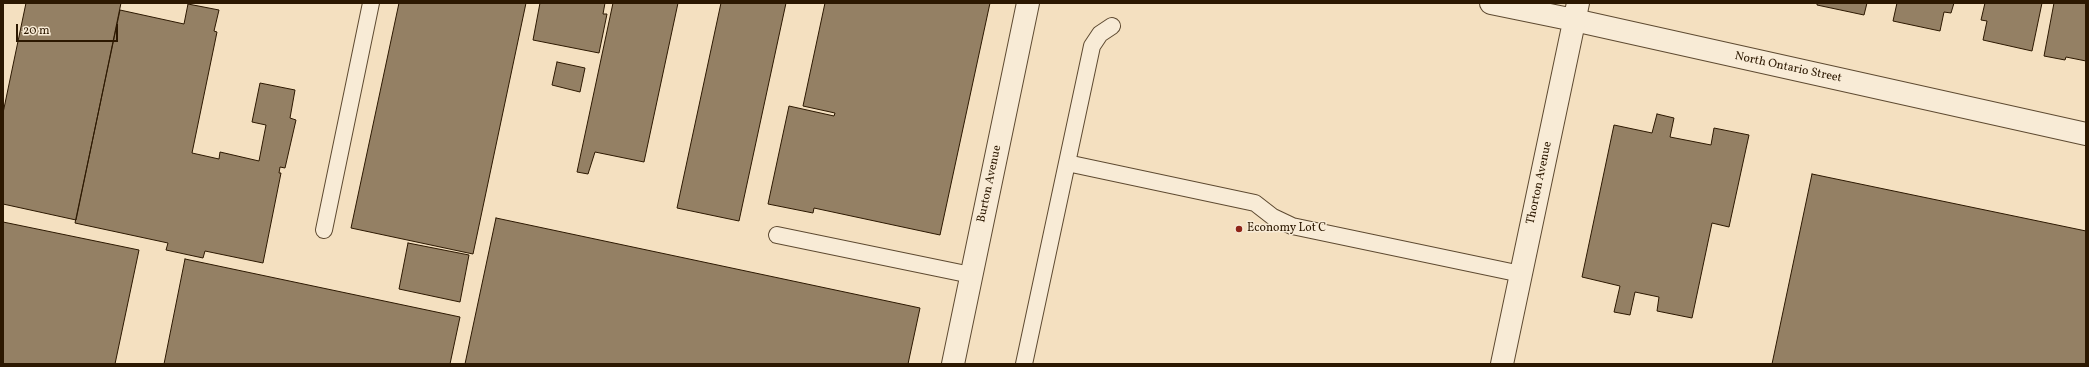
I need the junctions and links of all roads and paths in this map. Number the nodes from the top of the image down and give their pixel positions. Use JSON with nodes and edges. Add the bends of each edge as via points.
{"nodes":[{"id":1,"x":371,"y":3,"type":"edge"},
{"id":2,"x":1028,"y":3,"type":"edge"},
{"id":3,"x":1491,"y":3,"type":"edge"},
{"id":4,"x":1576,"y":12,"type":"edge"},
{"id":5,"x":1112,"y":26,"type":"dead end"},
{"id":6,"x":2086,"y":134,"type":"edge"},
{"id":7,"x":1067,"y":163,"type":"junction"},
{"id":8,"x":324,"y":230,"type":"dead end"},
{"id":9,"x":777,"y":235,"type":"dead end"},
{"id":10,"x":1521,"y":274,"type":"junction"},
{"id":11,"x":971,"y":275,"type":"junction"},
{"id":12,"x":953,"y":364,"type":"edge"},
{"id":13,"x":1024,"y":364,"type":"edge"},
{"id":14,"x":1502,"y":364,"type":"edge"}],
"edges":[{"from":1,"to":8,"type":"lane"},
{"from":2,"to":11,"type":"street","name":"Burton Avenue"},
{"from":3,"to":4,"type":"street","name":"North Ontario Street"},
{"from":4,"to":6,"type":"street","name":"North Ontario Street"},
{"from":4,"to":10,"type":"street","name":"Thorton Avenue"},
{"from":5,"to":7,"type":"lane","via":[[1100,34],[1092,46]]},
{"from":7,"to":10,"type":"lane","via":[[1255,203],[1273,217],[1292,226]]},
{"from":7,"to":13,"type":"lane"},
{"from":9,"to":11,"type":"lane"},
{"from":10,"to":14,"type":"street","name":"Thorton Avenue"},
{"from":11,"to":12,"type":"street","name":"Burton Avenue"}]}
